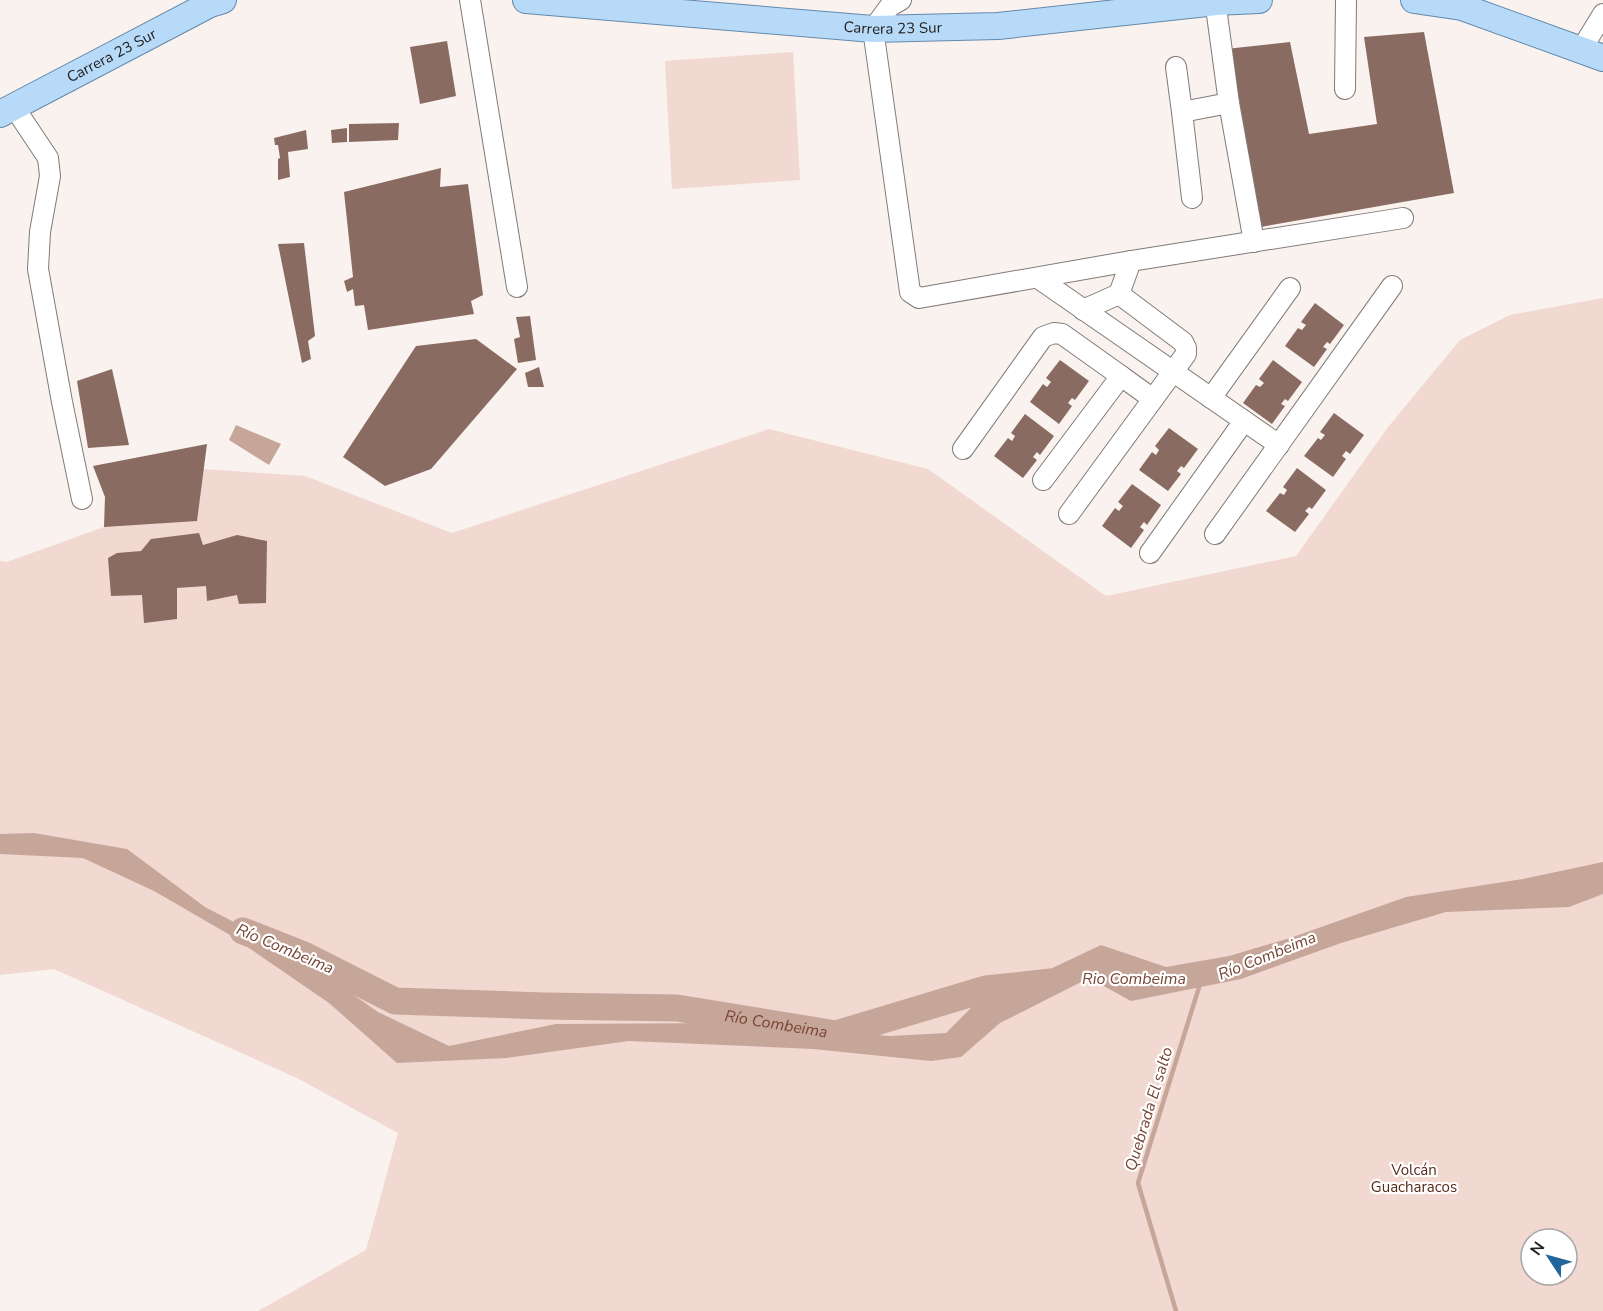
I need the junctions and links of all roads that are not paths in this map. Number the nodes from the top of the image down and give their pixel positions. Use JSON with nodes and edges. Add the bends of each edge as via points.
{"nodes":[{"id":1,"x":223,"y":0,"type":"edge"},
{"id":2,"x":470,"y":0,"type":"edge"},
{"id":3,"x":526,"y":0,"type":"edge"},
{"id":4,"x":901,"y":0,"type":"edge"},
{"id":5,"x":1259,"y":0,"type":"edge"},
{"id":6,"x":1346,"y":0,"type":"edge"},
{"id":7,"x":1414,"y":0,"type":"edge"},
{"id":8,"x":1215,"y":1,"type":"edge"},
{"id":9,"x":1185,"y":3,"type":"edge"},
{"id":10,"x":1603,"y":14,"type":"edge"},
{"id":11,"x":873,"y":29,"type":"junction"},
{"id":12,"x":1592,"y":54,"type":"edge"},
{"id":13,"x":1176,"y":68,"type":"dead end"},
{"id":14,"x":1345,"y":89,"type":"dead end"},
{"id":15,"x":1229,"y":103,"type":"junction"},
{"id":16,"x":7,"y":111,"type":"edge"},
{"id":17,"x":1182,"y":112,"type":"junction"},
{"id":18,"x":1192,"y":198,"type":"dead end"},
{"id":19,"x":1403,"y":218,"type":"dead end"},
{"id":20,"x":1254,"y":242,"type":"junction"},
{"id":21,"x":1131,"y":261,"type":"junction"},
{"id":22,"x":1038,"y":278,"type":"junction"},
{"id":23,"x":1392,"y":286,"type":"dead end"},
{"id":24,"x":518,"y":287,"type":"dead end"},
{"id":25,"x":1290,"y":288,"type":"dead end"},
{"id":26,"x":1119,"y":294,"type":"junction"},
{"id":27,"x":1083,"y":310,"type":"junction"},
{"id":28,"x":1174,"y":372,"type":"junction"},
{"id":29,"x":1121,"y":376,"type":"junction"},
{"id":30,"x":1211,"y":398,"type":"junction"},
{"id":31,"x":1153,"y":399,"type":"junction"},
{"id":32,"x":1244,"y":421,"type":"junction"},
{"id":33,"x":1279,"y":445,"type":"junction"},
{"id":34,"x":963,"y":449,"type":"dead end"},
{"id":35,"x":1044,"y":480,"type":"dead end"},
{"id":36,"x":82,"y":499,"type":"dead end"},
{"id":37,"x":1069,"y":514,"type":"dead end"},
{"id":38,"x":1215,"y":534,"type":"dead end"},
{"id":39,"x":1150,"y":553,"type":"dead end"}],
"edges":[{"from":1,"to":16,"type":"main road","name":"Carrera 23 Sur"},
{"from":2,"to":24,"type":"street"},
{"from":3,"to":11,"type":"main road","name":"Carrera 23 Sur"},
{"from":4,"to":11,"type":"street","via":[[890,6]]},
{"from":5,"to":8,"type":"main road","name":"Carrera 23 Sur"},
{"from":6,"to":14,"type":"street"},
{"from":7,"to":12,"type":"main road","via":[[1462,7]]},
{"from":8,"to":9,"type":"main road","name":"Carrera 23 Sur"},
{"from":8,"to":15,"type":"street"},
{"from":9,"to":11,"type":"main road","name":"Carrera 23 Sur","via":[[998,26]]},
{"from":10,"to":12,"type":"street"},
{"from":11,"to":22,"type":"street","via":[[910,292],[919,298]]},
{"from":13,"to":17,"type":"street"},
{"from":15,"to":17,"type":"street"},
{"from":15,"to":20,"type":"street"},
{"from":16,"to":36,"type":"street","via":[[48,158],[50,176],[38,269]]},
{"from":17,"to":18,"type":"street"},
{"from":19,"to":20,"type":"street"},
{"from":20,"to":21,"type":"street"},
{"from":21,"to":22,"type":"street"},
{"from":21,"to":26,"type":"street"},
{"from":22,"to":27,"type":"street"},
{"from":23,"to":33,"type":"street"},
{"from":25,"to":30,"type":"street"},
{"from":26,"to":27,"type":"street"},
{"from":26,"to":28,"type":"street","via":[[1183,342],[1186,354]]},
{"from":27,"to":28,"type":"street"},
{"from":28,"to":30,"type":"street"},
{"from":28,"to":31,"type":"street"},
{"from":29,"to":31,"type":"street"},
{"from":29,"to":34,"type":"street","via":[[1062,334],[1043,338]]},
{"from":29,"to":35,"type":"street"},
{"from":30,"to":32,"type":"street"},
{"from":31,"to":37,"type":"street"},
{"from":32,"to":33,"type":"street"},
{"from":32,"to":39,"type":"street"},
{"from":33,"to":38,"type":"street"}]}
